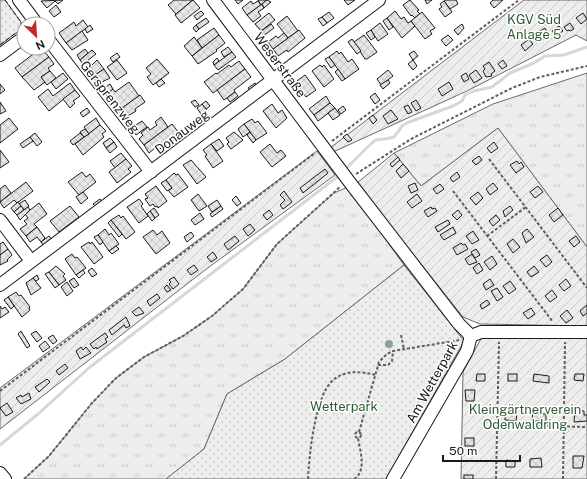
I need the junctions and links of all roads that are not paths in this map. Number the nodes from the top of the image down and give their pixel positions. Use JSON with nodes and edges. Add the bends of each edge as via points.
{"nodes":[{"id":1,"x":19,"y":0,"type":"edge"},
{"id":2,"x":213,"y":0,"type":"edge"},
{"id":3,"x":379,"y":0,"type":"edge"},
{"id":4,"x":31,"y":16,"type":"edge"},
{"id":5,"x":16,"y":42,"type":"edge"},
{"id":6,"x":56,"y":49,"type":"edge"},
{"id":7,"x":0,"y":54,"type":"edge"},
{"id":8,"x":274,"y":80,"type":"junction"},
{"id":9,"x":151,"y":172,"type":"junction"},
{"id":10,"x":0,"y":220,"type":"edge"},
{"id":11,"x":31,"y":261,"type":"junction"},
{"id":12,"x":0,"y":285,"type":"edge"},
{"id":13,"x":587,"y":332,"type":"edge"},
{"id":14,"x":471,"y":336,"type":"junction"},
{"id":15,"x":0,"y":473,"type":"edge"},
{"id":16,"x":5,"y":479,"type":"edge"},
{"id":17,"x":393,"y":479,"type":"edge"}],
"edges":[{"from":1,"to":4,"type":"street"},
{"from":2,"to":8,"type":"street","name":"Weserstraße"},
{"from":3,"to":8,"type":"street","name":"Donauweg"},
{"from":5,"to":7,"type":"street"},
{"from":6,"to":9,"type":"street","name":"Gersprenzweg"},
{"from":8,"to":9,"type":"street","name":"Donauweg"},
{"from":8,"to":14,"type":"street","name":"Weserstraße","via":[[348,180]]},
{"from":9,"to":11,"type":"street","name":"Donauweg"},
{"from":10,"to":11,"type":"street"},
{"from":11,"to":12,"type":"street","name":"Donauweg"},
{"from":13,"to":14,"type":"street","name":"Am Wetterpark","via":[[482,332]]},
{"from":14,"to":17,"type":"street","name":"Am Wetterpark","via":[[467,351]]},
{"from":15,"to":16,"type":"street"}]}
